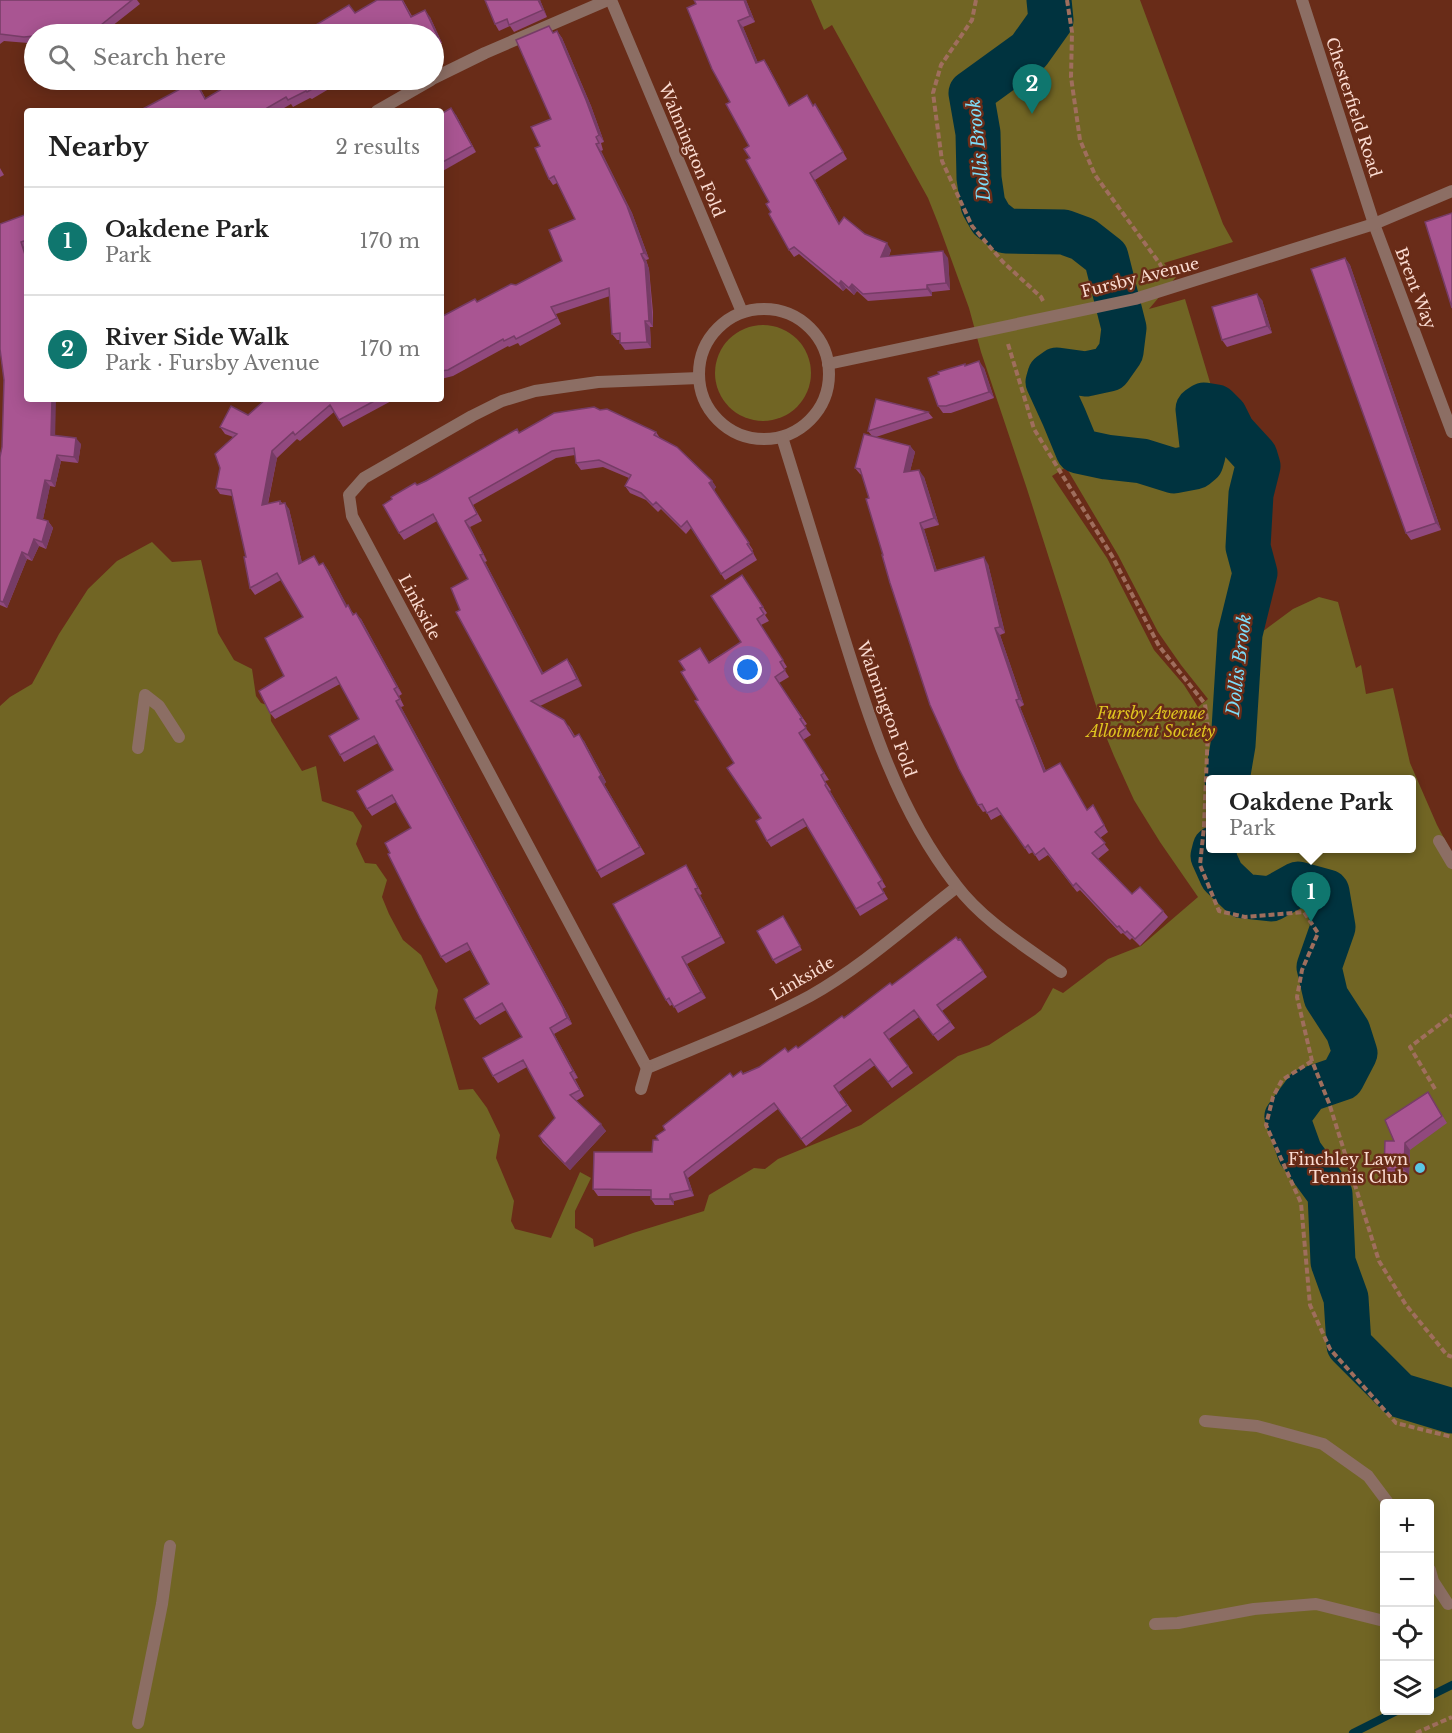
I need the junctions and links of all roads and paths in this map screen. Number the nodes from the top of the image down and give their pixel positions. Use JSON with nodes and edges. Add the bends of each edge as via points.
{"nodes":[{"id":1,"x":609,"y":0,"type":"edge"},
{"id":2,"x":976,"y":0,"type":"edge"},
{"id":3,"x":1067,"y":0,"type":"edge"},
{"id":4,"x":1302,"y":0,"type":"edge"},
{"id":5,"x":444,"y":73,"type":"edge"},
{"id":6,"x":413,"y":90,"type":"edge"},
{"id":7,"x":382,"y":108,"type":"edge"},
{"id":8,"x":1452,"y":191,"type":"edge"},
{"id":9,"x":1374,"y":224,"type":"junction"},
{"id":10,"x":1172,"y":289,"type":"junction"},
{"id":11,"x":742,"y":312,"type":"junction"},
{"id":12,"x":1049,"y":316,"type":"junction"},
{"id":13,"x":1003,"y":327,"type":"junction"},
{"id":14,"x":828,"y":364,"type":"junction"},
{"id":15,"x":699,"y":378,"type":"junction"},
{"id":16,"x":1452,"y":432,"type":"edge"},
{"id":17,"x":782,"y":437,"type":"junction"},
{"id":18,"x":179,"y":737,"type":"dead end"},
{"id":19,"x":138,"y":748,"type":"dead end"},
{"id":20,"x":1206,"y":775,"type":"edge"},
{"id":21,"x":1206,"y":778,"type":"edge"},
{"id":22,"x":1439,"y":841,"type":"dead end"},
{"id":23,"x":1452,"y":863,"type":"edge"},
{"id":24,"x":957,"y":887,"type":"junction"},
{"id":25,"x":1060,"y":972,"type":"dead end"},
{"id":26,"x":1452,"y":1015,"type":"edge"},
{"id":27,"x":1312,"y":1061,"type":"junction"},
{"id":28,"x":647,"y":1068,"type":"junction"},
{"id":29,"x":641,"y":1089,"type":"dead end"},
{"id":30,"x":1435,"y":1089,"type":"dead end"},
{"id":31,"x":1452,"y":1357,"type":"edge"},
{"id":32,"x":1205,"y":1421,"type":"dead end"},
{"id":33,"x":1452,"y":1437,"type":"edge"},
{"id":34,"x":1386,"y":1499,"type":"edge"},
{"id":35,"x":170,"y":1546,"type":"dead end"},
{"id":36,"x":1434,"y":1583,"type":"edge"},
{"id":37,"x":1448,"y":1604,"type":"dead end"},
{"id":38,"x":1380,"y":1620,"type":"edge"},
{"id":39,"x":1155,"y":1624,"type":"dead end"},
{"id":40,"x":1452,"y":1717,"type":"edge"},
{"id":41,"x":138,"y":1723,"type":"dead end"},
{"id":42,"x":1416,"y":1733,"type":"edge"}],
"edges":[{"from":1,"to":5,"type":"street"},
{"from":1,"to":11,"type":"street","name":"Walmington Fold"},
{"from":2,"to":12,"type":"path","via":[[972,20],[940,65],[933,93],[942,161],[972,226],[1041,297]]},
{"from":3,"to":10,"type":"path","via":[[1072,32],[1071,77],[1080,140],[1095,175],[1160,264]]},
{"from":4,"to":9,"type":"street","name":"Chesterfield Road"},
{"from":6,"to":7,"type":"street"},
{"from":8,"to":9,"type":"street","name":"Fursby Avenue"},
{"from":9,"to":10,"type":"street","name":"Fursby Avenue"},
{"from":9,"to":16,"type":"street","name":"Brent Way"},
{"from":10,"to":12,"type":"street","name":"Fursby Avenue"},
{"from":11,"to":14,"type":"street","via":[[780,311],[797,318],[812,330]]},
{"from":11,"to":15,"type":"street","via":[[724,322],[710,338],[701,357]]},
{"from":12,"to":13,"type":"street","name":"Fursby Avenue"},
{"from":13,"to":14,"type":"street","name":"Fursby Avenue"},
{"from":13,"to":20,"type":"path","via":[[1034,429],[1112,556],[1159,646],[1205,704]]},
{"from":14,"to":17,"type":"street","via":[[823,401],[813,417]]},
{"from":15,"to":17,"type":"street","via":[[702,397],[726,427],[743,436]]},
{"from":15,"to":28,"type":"street","name":"Linkside","via":[[598,381],[535,391],[502,401],[364,478],[349,495],[352,516]]},
{"from":17,"to":24,"type":"street","name":"Walmington Fold","via":[[888,768],[922,837]]},
{"from":18,"to":19,"type":"street","via":[[159,706],[145,695]]},
{"from":21,"to":27,"type":"path","via":[[1200,865],[1219,911],[1245,917],[1304,912],[1318,933],[1302,970],[1297,997]]},
{"from":22,"to":23,"type":"street"},
{"from":24,"to":25,"type":"street","name":"Walmington Fold","via":[[994,924]]},
{"from":24,"to":28,"type":"street","name":"Linkside","via":[[811,995]]},
{"from":26,"to":30,"type":"path","via":[[1410,1047]]},
{"from":27,"to":31,"type":"path","via":[[1379,1262],[1406,1305]]},
{"from":27,"to":33,"type":"path","via":[[1282,1080],[1266,1125],[1302,1203],[1310,1305],[1330,1349],[1396,1423]]},
{"from":28,"to":29,"type":"street"},
{"from":32,"to":34,"type":"street","via":[[1257,1426],[1323,1444],[1368,1476]]},
{"from":35,"to":41,"type":"street"},
{"from":36,"to":37,"type":"street"},
{"from":38,"to":39,"type":"street","via":[[1316,1604]]},
{"from":40,"to":42,"type":"path"}]}
